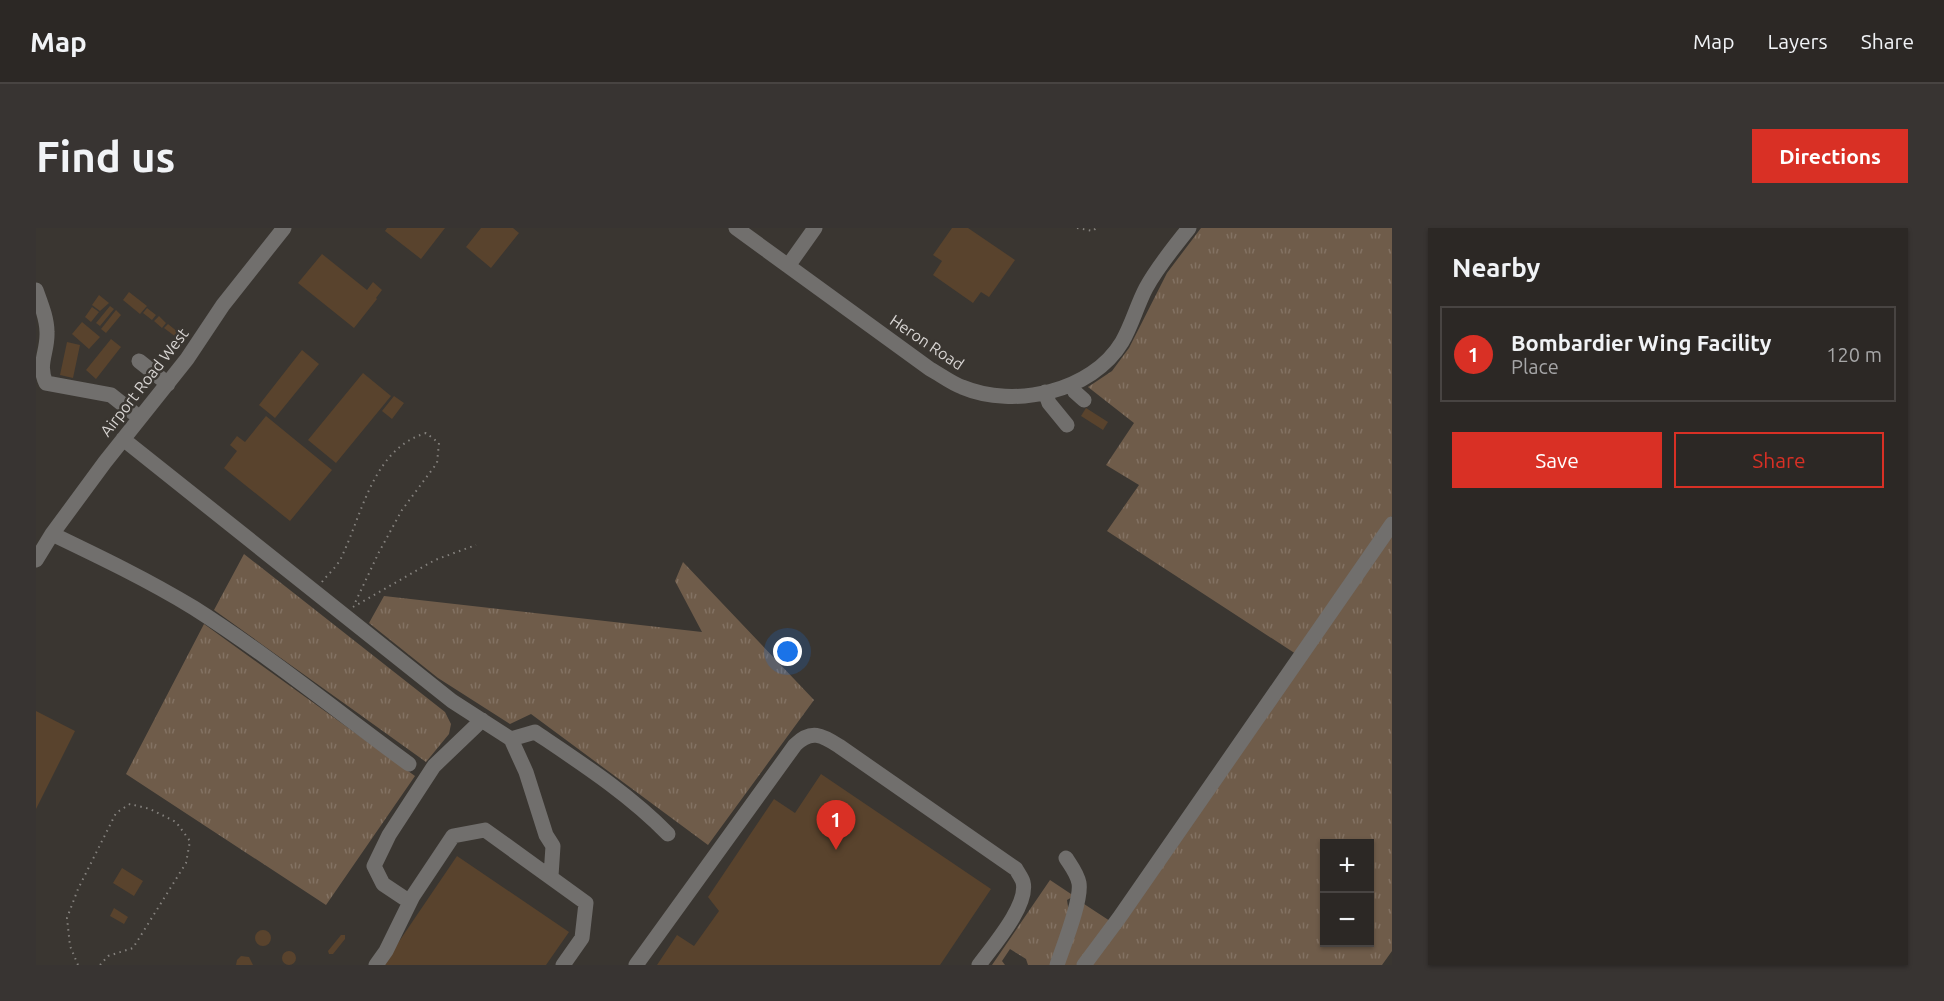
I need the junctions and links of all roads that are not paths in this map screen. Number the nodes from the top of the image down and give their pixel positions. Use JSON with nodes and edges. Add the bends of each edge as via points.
{"nodes":[{"id":1,"x":284,"y":228,"type":"edge"},
{"id":2,"x":736,"y":228,"type":"edge"},
{"id":3,"x":815,"y":228,"type":"edge"},
{"id":4,"x":1189,"y":228,"type":"edge"},
{"id":5,"x":788,"y":266,"type":"junction"},
{"id":6,"x":36,"y":290,"type":"edge"},
{"id":7,"x":139,"y":361,"type":"dead end"},
{"id":8,"x":168,"y":384,"type":"junction"},
{"id":9,"x":1072,"y":385,"type":"junction"},
{"id":10,"x":1045,"y":392,"type":"junction"},
{"id":11,"x":1084,"y":400,"type":"dead end"},
{"id":12,"x":140,"y":418,"type":"junction"},
{"id":13,"x":1067,"y":425,"type":"dead end"},
{"id":14,"x":123,"y":439,"type":"junction"},
{"id":15,"x":1392,"y":524,"type":"edge"},
{"id":16,"x":52,"y":534,"type":"junction"},
{"id":17,"x":36,"y":560,"type":"edge"},
{"id":18,"x":482,"y":720,"type":"junction"},
{"id":19,"x":511,"y":739,"type":"junction"},
{"id":20,"x":409,"y":764,"type":"dead end"},
{"id":21,"x":668,"y":834,"type":"dead end"},
{"id":22,"x":1066,"y":858,"type":"dead end"},
{"id":23,"x":551,"y":876,"type":"junction"},
{"id":24,"x":410,"y":902,"type":"junction"},
{"id":25,"x":376,"y":965,"type":"edge"},
{"id":26,"x":562,"y":965,"type":"edge"},
{"id":27,"x":636,"y":965,"type":"edge"},
{"id":28,"x":979,"y":965,"type":"edge"},
{"id":29,"x":1057,"y":965,"type":"edge"},
{"id":30,"x":1084,"y":965,"type":"edge"}],
"edges":[{"from":1,"to":8,"type":"street","name":"Airport Road West","via":[[223,304]]},
{"from":2,"to":5,"type":"street","name":"Heron Road"},
{"from":3,"to":5,"type":"street"},
{"from":4,"to":9,"type":"street","name":"Heron Road","via":[[1146,289],[1121,343],[1105,363]]},
{"from":5,"to":10,"type":"street","name":"Heron Road","via":[[930,369],[961,387],[993,395]]},
{"from":6,"to":12,"type":"street","via":[[48,333],[41,372],[46,383],[111,395]]},
{"from":7,"to":8,"type":"street"},
{"from":8,"to":12,"type":"street","name":"Airport Road West"},
{"from":9,"to":10,"type":"street","name":"Heron Road"},
{"from":9,"to":11,"type":"street"},
{"from":10,"to":13,"type":"street"},
{"from":12,"to":14,"type":"street","name":"Airport Road West"},
{"from":14,"to":16,"type":"street","name":"Airport Road West"},
{"from":14,"to":18,"type":"street","via":[[452,701]]},
{"from":15,"to":30,"type":"street"},
{"from":16,"to":17,"type":"street","name":"Airport Road West"},
{"from":16,"to":20,"type":"street","via":[[195,609]]},
{"from":18,"to":19,"type":"street"},
{"from":18,"to":24,"type":"street","via":[[434,766],[389,835],[374,866],[383,884]]},
{"from":19,"to":21,"type":"street","via":[[536,732],[605,780]]},
{"from":19,"to":23,"type":"street","via":[[552,846]]},
{"from":22,"to":29,"type":"street","via":[[1080,885]]},
{"from":23,"to":24,"type":"street","via":[[485,830],[453,836]]},
{"from":23,"to":26,"type":"street","via":[[586,903],[582,938]]},
{"from":24,"to":25,"type":"street"},
{"from":27,"to":28,"type":"street","via":[[795,744],[814,735],[826,737],[1016,870],[1024,882],[1022,896]]}]}
